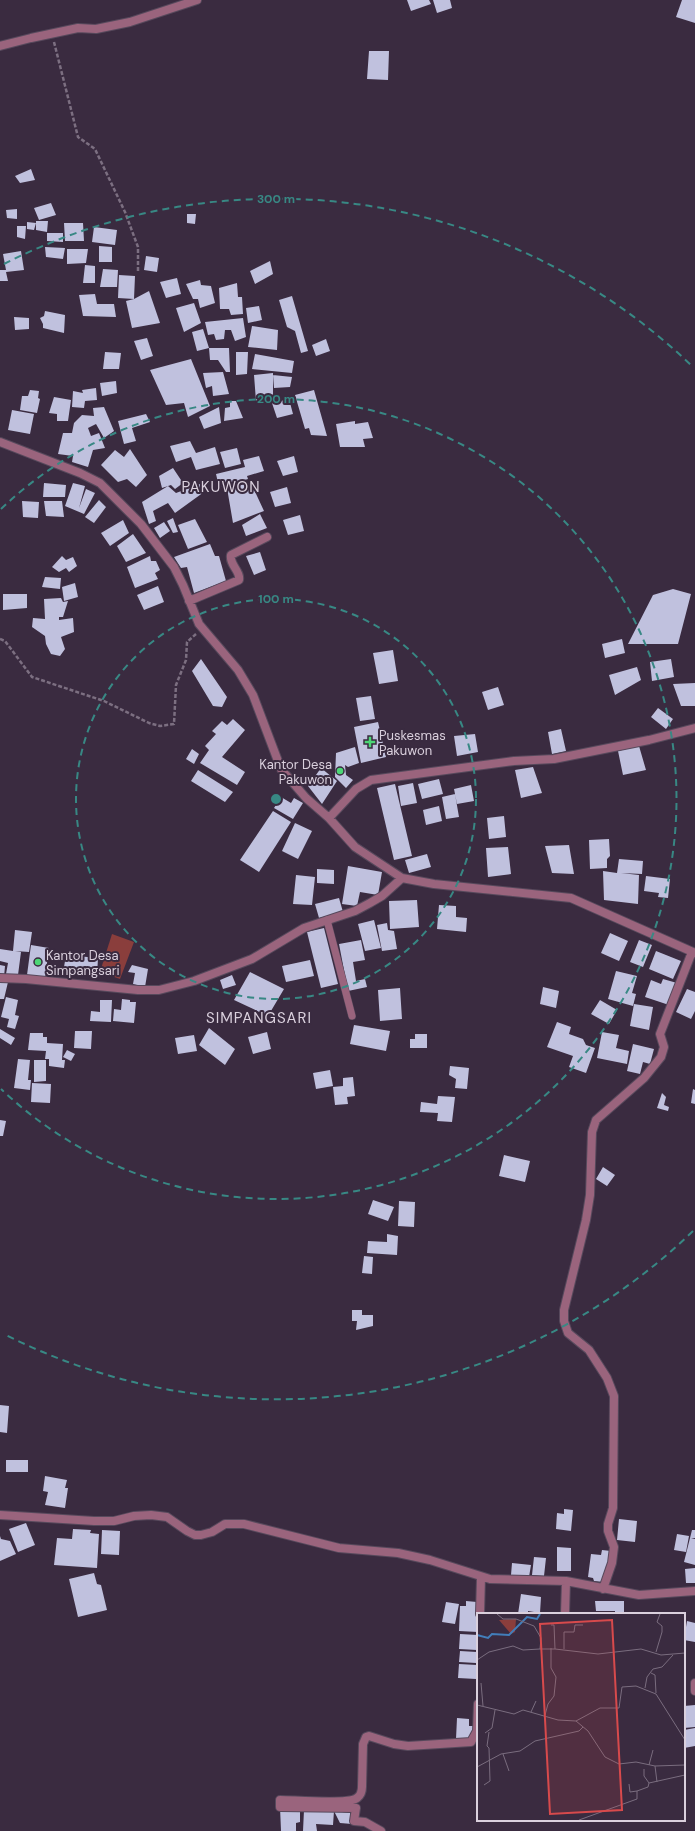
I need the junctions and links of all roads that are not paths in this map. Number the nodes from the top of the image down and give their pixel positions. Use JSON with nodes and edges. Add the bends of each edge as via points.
{"nodes":[{"id":1,"x":197,"y":0,"type":"edge"},
{"id":2,"x":0,"y":46,"type":"edge"},
{"id":3,"x":0,"y":442,"type":"edge"},
{"id":4,"x":267,"y":537,"type":"dead end"},
{"id":5,"x":189,"y":601,"type":"junction"},
{"id":6,"x":695,"y":728,"type":"edge"},
{"id":7,"x":329,"y":818,"type":"junction"},
{"id":8,"x":402,"y":878,"type":"junction"},
{"id":9,"x":327,"y":920,"type":"junction"},
{"id":10,"x":694,"y":953,"type":"edge"},
{"id":11,"x":0,"y":978,"type":"edge"},
{"id":12,"x":352,"y":1016,"type":"dead end"},
{"id":13,"x":0,"y":1515,"type":"edge"},
{"id":14,"x":481,"y":1577,"type":"junction"},
{"id":15,"x":566,"y":1581,"type":"junction"},
{"id":16,"x":604,"y":1589,"type":"junction"},
{"id":17,"x":695,"y":1592,"type":"edge"},
{"id":18,"x":480,"y":1613,"type":"edge"},
{"id":19,"x":565,"y":1613,"type":"edge"},
{"id":20,"x":695,"y":1683,"type":"edge"},
{"id":21,"x":695,"y":1691,"type":"edge"},
{"id":22,"x":477,"y":1731,"type":"edge"},
{"id":23,"x":381,"y":1831,"type":"edge"}],
"edges":[{"from":1,"to":2,"type":"street","via":[[130,22],[96,29],[78,28]]},
{"from":3,"to":5,"type":"street","via":[[100,483],[141,524],[174,567]]},
{"from":4,"to":5,"type":"street","via":[[231,555],[230,560],[239,574],[239,580]]},
{"from":5,"to":7,"type":"street","via":[[202,628],[238,670],[253,695],[281,769],[306,798]]},
{"from":6,"to":7,"type":"street","via":[[554,759],[514,761],[371,780],[356,789]]},
{"from":7,"to":8,"type":"street","via":[[355,847]]},
{"from":8,"to":9,"type":"street","via":[[370,903]]},
{"from":8,"to":10,"type":"street","via":[[434,884],[570,898]]},
{"from":9,"to":11,"type":"street","via":[[304,928],[252,959],[194,981],[159,990]]},
{"from":9,"to":12,"type":"lane"},
{"from":10,"to":16,"type":"street","via":[[660,1034],[664,1047],[661,1056],[644,1078],[596,1120],[592,1132],[590,1195],[586,1220],[564,1310],[568,1332],[589,1350],[607,1378],[614,1396],[613,1508],[608,1524],[614,1547]]},
{"from":13,"to":14,"type":"street","via":[[114,1521],[151,1515],[167,1517],[195,1535],[212,1532],[225,1524],[244,1524],[339,1548],[398,1553],[430,1560]]},
{"from":14,"to":15,"type":"street","via":[[517,1581]]},
{"from":14,"to":18,"type":"street"},
{"from":15,"to":16,"type":"street"},
{"from":15,"to":19,"type":"street"},
{"from":16,"to":17,"type":"street","via":[[639,1594]]},
{"from":20,"to":21,"type":"street"},
{"from":22,"to":23,"type":"street","via":[[471,1742],[408,1746],[366,1737],[363,1744],[361,1794],[357,1798],[346,1802],[280,1800],[280,1807],[356,1808],[354,1821],[365,1822]]}]}
